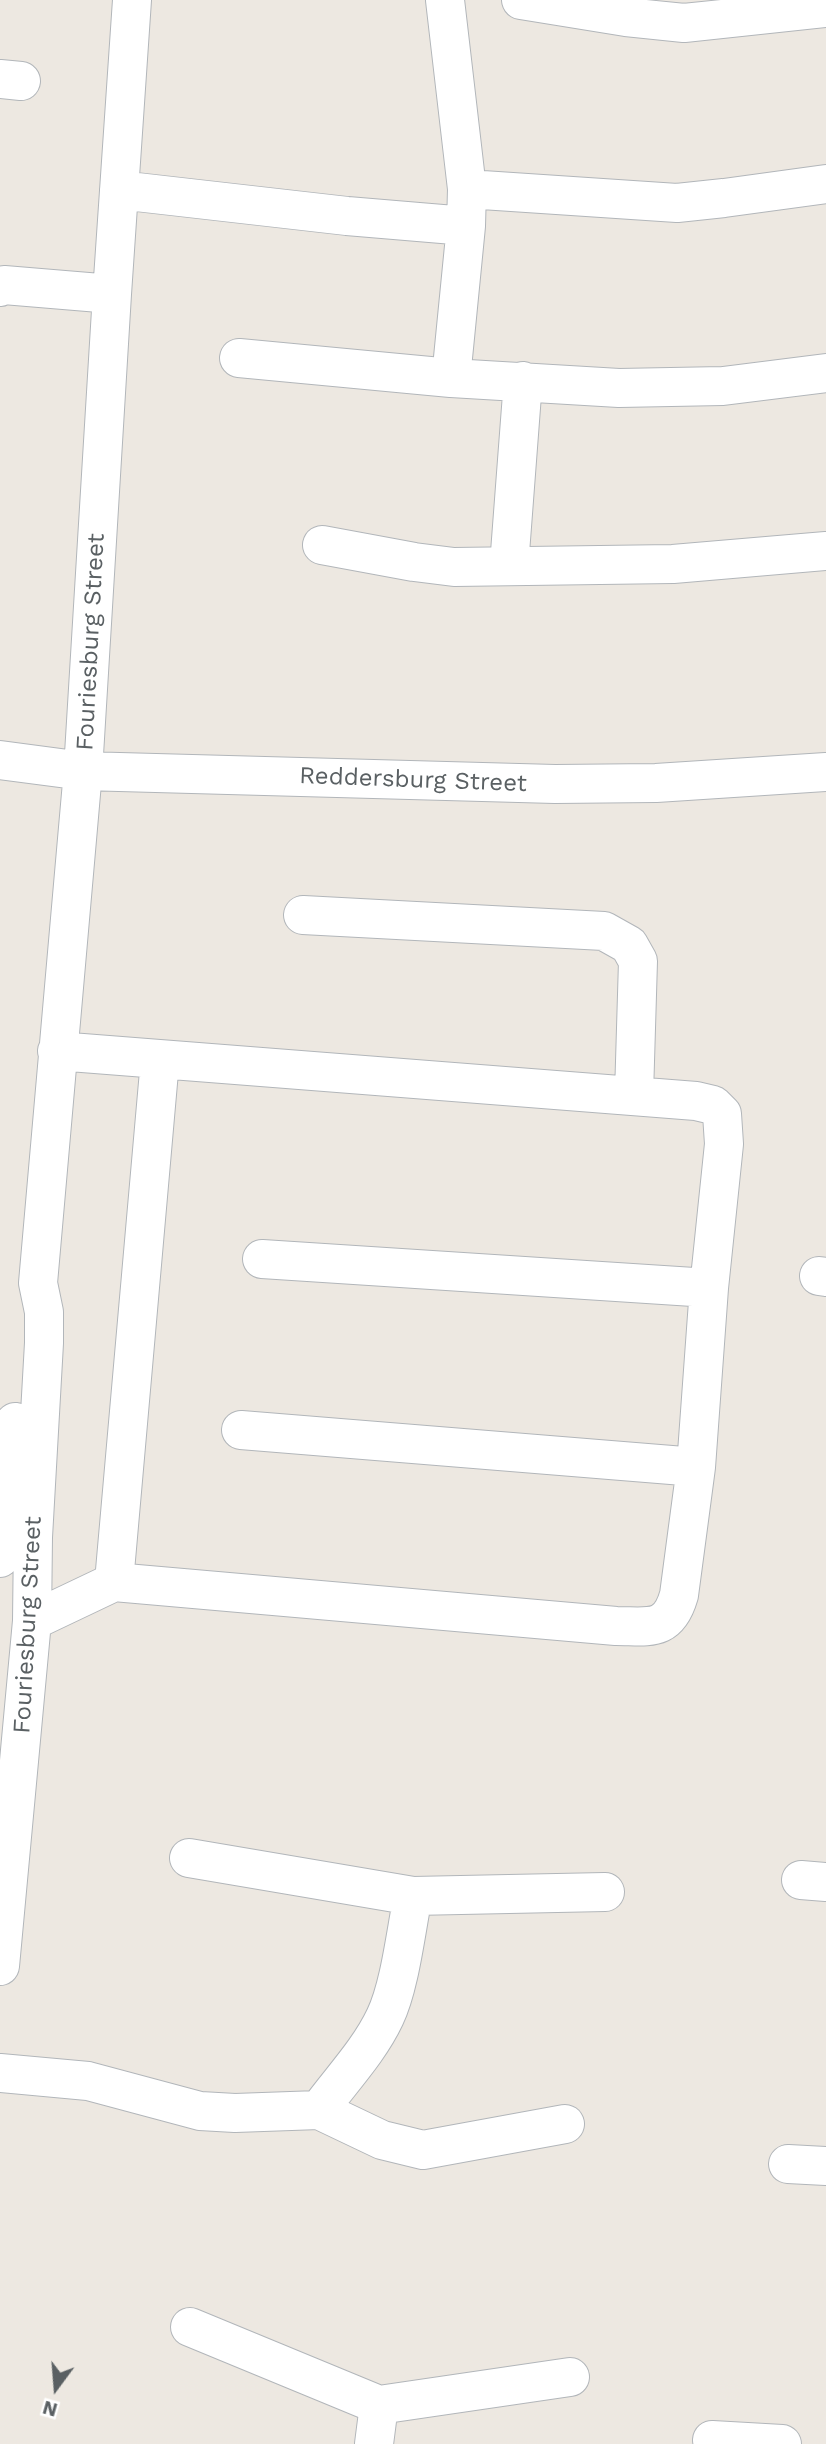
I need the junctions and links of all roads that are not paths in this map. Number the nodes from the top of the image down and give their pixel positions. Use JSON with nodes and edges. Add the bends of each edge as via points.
{"nodes":[{"id":1,"x":132,"y":0,"type":"edge"},
{"id":2,"x":445,"y":0,"type":"edge"},
{"id":3,"x":521,"y":0,"type":"edge"},
{"id":4,"x":826,"y":9,"type":"edge"},
{"id":5,"x":826,"y":184,"type":"edge"},
{"id":6,"x":119,"y":190,"type":"junction"},
{"id":7,"x":466,"y":207,"type":"junction"},
{"id":8,"x":1,"y":285,"type":"edge"},
{"id":9,"x":112,"y":294,"type":"junction"},
{"id":10,"x":239,"y":358,"type":"dead end"},
{"id":11,"x":826,"y":373,"type":"edge"},
{"id":12,"x":451,"y":378,"type":"junction"},
{"id":13,"x":523,"y":381,"type":"junction"},
{"id":14,"x":322,"y":545,"type":"dead end"},
{"id":15,"x":826,"y":551,"type":"edge"},
{"id":16,"x":509,"y":566,"type":"junction"},
{"id":17,"x":0,"y":760,"type":"edge"},
{"id":18,"x":83,"y":771,"type":"junction"},
{"id":19,"x":826,"y":772,"type":"edge"},
{"id":20,"x":303,"y":915,"type":"dead end"},
{"id":21,"x":57,"y":1051,"type":"junction"},
{"id":22,"x":160,"y":1059,"type":"junction"},
{"id":23,"x":634,"y":1095,"type":"junction"},
{"id":24,"x":262,"y":1259,"type":"dead end"},
{"id":25,"x":38,"y":1283,"type":"junction"},
{"id":26,"x":709,"y":1288,"type":"junction"},
{"id":27,"x":242,"y":1430,"type":"dead end"},
{"id":28,"x":696,"y":1468,"type":"junction"},
{"id":29,"x":0,"y":1558,"type":"edge"},
{"id":30,"x":114,"y":1582,"type":"junction"},
{"id":31,"x":32,"y":1621,"type":"junction"},
{"id":32,"x":189,"y":1858,"type":"dead end"},
{"id":33,"x":606,"y":1892,"type":"dead end"},
{"id":34,"x":413,"y":1896,"type":"junction"},
{"id":35,"x":0,"y":1966,"type":"edge"},
{"id":36,"x":0,"y":2073,"type":"edge"},
{"id":37,"x":319,"y":2110,"type":"junction"},
{"id":38,"x":565,"y":2124,"type":"dead end"},
{"id":39,"x":788,"y":2164,"type":"dead end"},
{"id":40,"x":826,"y":2166,"type":"edge"},
{"id":41,"x":190,"y":2327,"type":"dead end"},
{"id":42,"x":570,"y":2377,"type":"dead end"},
{"id":43,"x":379,"y":2405,"type":"junction"},
{"id":44,"x":712,"y":2440,"type":"dead end"},
{"id":45,"x":374,"y":2444,"type":"edge"},
{"id":46,"x":782,"y":2444,"type":"edge"}],
"edges":[{"from":1,"to":6,"type":"street","name":"Fouriesburg Street"},
{"from":2,"to":7,"type":"street"},
{"from":3,"to":4,"type":"street","via":[[684,23]]},
{"from":5,"to":7,"type":"street","via":[[677,202]]},
{"from":6,"to":7,"type":"street","via":[[347,216]]},
{"from":6,"to":9,"type":"street","name":"Fouriesburg Street"},
{"from":7,"to":12,"type":"street"},
{"from":8,"to":9,"type":"street"},
{"from":9,"to":18,"type":"street","name":"Fouriesburg Street"},
{"from":10,"to":12,"type":"street"},
{"from":11,"to":13,"type":"street","via":[[674,388]]},
{"from":12,"to":13,"type":"street"},
{"from":13,"to":16,"type":"street"},
{"from":14,"to":16,"type":"street","via":[[454,567]]},
{"from":15,"to":16,"type":"street","via":[[673,564]]},
{"from":17,"to":18,"type":"street","name":"Reddersburg Street"},
{"from":18,"to":19,"type":"street","name":"Reddersburg Street","via":[[555,784]]},
{"from":18,"to":21,"type":"street","name":"Fouriesburg Street"},
{"from":20,"to":23,"type":"street","via":[[604,931],[629,945],[638,961]]},
{"from":21,"to":22,"type":"street"},
{"from":21,"to":25,"type":"street","name":"Fouriesburg Street"},
{"from":22,"to":23,"type":"street"},
{"from":22,"to":30,"type":"street"},
{"from":23,"to":26,"type":"street","via":[[708,1103],[722,1114],[724,1144]]},
{"from":24,"to":26,"type":"street"},
{"from":25,"to":29,"type":"street","name":"Fouriesburg Street","via":[[25,1329]]},
{"from":25,"to":31,"type":"street","name":"Fouriesburg Street","via":[[44,1343]]},
{"from":26,"to":28,"type":"street"},
{"from":27,"to":28,"type":"street"},
{"from":28,"to":30,"type":"street","via":[[679,1595],[672,1614],[655,1626]]},
{"from":30,"to":31,"type":"street"},
{"from":31,"to":35,"type":"street","name":"Fouriesburg Street"},
{"from":32,"to":34,"type":"street"},
{"from":33,"to":34,"type":"street"},
{"from":34,"to":37,"type":"street","via":[[386,2015]]},
{"from":36,"to":37,"type":"street","via":[[88,2081],[200,2110]]},
{"from":37,"to":38,"type":"street","via":[[382,2140],[423,2150]]},
{"from":39,"to":40,"type":"street"},
{"from":41,"to":43,"type":"street"},
{"from":42,"to":43,"type":"street"},
{"from":43,"to":45,"type":"street"},
{"from":44,"to":46,"type":"street"}]}
